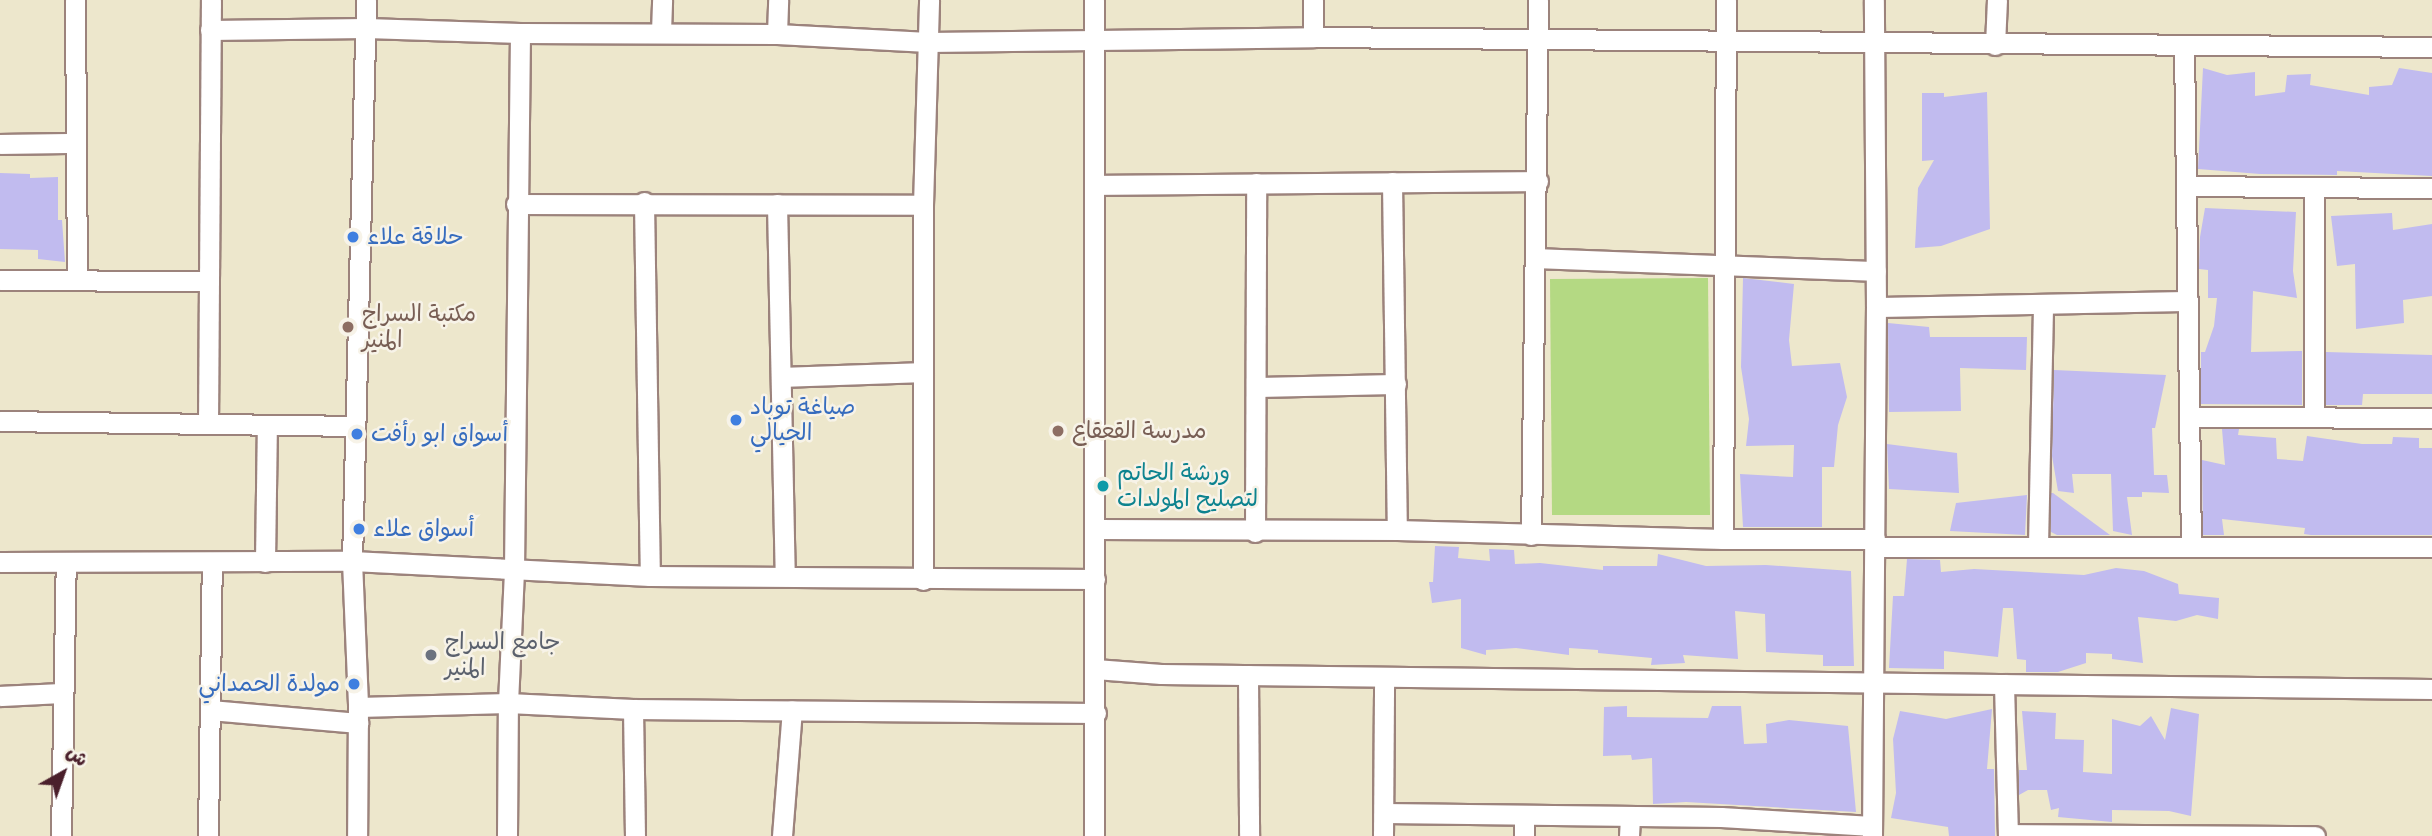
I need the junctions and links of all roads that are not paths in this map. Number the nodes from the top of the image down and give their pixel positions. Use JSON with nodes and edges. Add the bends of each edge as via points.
{"nodes":[{"id":1,"x":75,"y":0,"type":"edge"},
{"id":2,"x":211,"y":0,"type":"edge"},
{"id":3,"x":366,"y":0,"type":"edge"},
{"id":4,"x":662,"y":0,"type":"edge"},
{"id":5,"x":778,"y":0,"type":"edge"},
{"id":6,"x":929,"y":0,"type":"edge"},
{"id":7,"x":1094,"y":0,"type":"edge"},
{"id":8,"x":1313,"y":0,"type":"edge"},
{"id":9,"x":1538,"y":0,"type":"edge"},
{"id":10,"x":1726,"y":0,"type":"edge"},
{"id":11,"x":1874,"y":0,"type":"edge"},
{"id":12,"x":1997,"y":0,"type":"edge"},
{"id":13,"x":366,"y":28,"type":"junction"},
{"id":14,"x":211,"y":30,"type":"junction"},
{"id":15,"x":662,"y":32,"type":"junction"},
{"id":16,"x":520,"y":33,"type":"junction"},
{"id":17,"x":777,"y":34,"type":"junction"},
{"id":18,"x":1313,"y":37,"type":"junction"},
{"id":19,"x":1093,"y":40,"type":"junction"},
{"id":20,"x":1538,"y":41,"type":"junction"},
{"id":21,"x":1725,"y":41,"type":"junction"},
{"id":22,"x":1873,"y":41,"type":"junction"},
{"id":23,"x":928,"y":42,"type":"junction"},
{"id":24,"x":1995,"y":46,"type":"junction"},
{"id":25,"x":2184,"y":46,"type":"junction"},
{"id":26,"x":2432,"y":47,"type":"edge"},
{"id":27,"x":0,"y":144,"type":"edge"},
{"id":28,"x":76,"y":144,"type":"junction"},
{"id":29,"x":1538,"y":181,"type":"junction"},
{"id":30,"x":1392,"y":182,"type":"junction"},
{"id":31,"x":1256,"y":183,"type":"junction"},
{"id":32,"x":1096,"y":185,"type":"junction"},
{"id":33,"x":2186,"y":186,"type":"junction"},
{"id":34,"x":2314,"y":187,"type":"junction"},
{"id":35,"x":2432,"y":188,"type":"edge"},
{"id":36,"x":644,"y":202,"type":"junction"},
{"id":37,"x":516,"y":204,"type":"junction"},
{"id":38,"x":778,"y":204,"type":"junction"},
{"id":39,"x":923,"y":205,"type":"junction"},
{"id":40,"x":1537,"y":258,"type":"junction"},
{"id":41,"x":1724,"y":266,"type":"junction"},
{"id":42,"x":1876,"y":271,"type":"junction"},
{"id":43,"x":0,"y":280,"type":"edge"},
{"id":44,"x":77,"y":280,"type":"junction"},
{"id":45,"x":209,"y":281,"type":"junction"},
{"id":46,"x":2188,"y":301,"type":"junction"},
{"id":47,"x":2043,"y":305,"type":"junction"},
{"id":48,"x":1876,"y":307,"type":"junction"},
{"id":49,"x":923,"y":372,"type":"junction"},
{"id":50,"x":782,"y":377,"type":"junction"},
{"id":51,"x":1396,"y":384,"type":"junction"},
{"id":52,"x":1256,"y":387,"type":"junction"},
{"id":53,"x":2189,"y":416,"type":"junction"},
{"id":54,"x":2314,"y":417,"type":"junction"},
{"id":55,"x":2432,"y":418,"type":"edge"},
{"id":56,"x":0,"y":421,"type":"edge"},
{"id":57,"x":208,"y":424,"type":"junction"},
{"id":58,"x":267,"y":425,"type":"junction"},
{"id":59,"x":355,"y":426,"type":"junction"},
{"id":60,"x":1096,"y":529,"type":"junction"},
{"id":61,"x":1397,"y":530,"type":"junction"},
{"id":62,"x":1255,"y":532,"type":"junction"},
{"id":63,"x":1531,"y":535,"type":"junction"},
{"id":64,"x":1723,"y":539,"type":"junction"},
{"id":65,"x":1875,"y":543,"type":"junction"},
{"id":66,"x":2191,"y":545,"type":"junction"},
{"id":67,"x":2038,"y":546,"type":"junction"},
{"id":68,"x":2432,"y":547,"type":"edge"},
{"id":69,"x":352,"y":561,"type":"junction"},
{"id":70,"x":0,"y":562,"type":"edge"},
{"id":71,"x":66,"y":562,"type":"junction"},
{"id":72,"x":265,"y":562,"type":"junction"},
{"id":73,"x":212,"y":563,"type":"junction"},
{"id":74,"x":514,"y":570,"type":"junction"},
{"id":75,"x":650,"y":576,"type":"junction"},
{"id":76,"x":785,"y":576,"type":"junction"},
{"id":77,"x":1095,"y":579,"type":"junction"},
{"id":78,"x":923,"y":580,"type":"junction"},
{"id":79,"x":1095,"y":669,"type":"junction"},
{"id":80,"x":1248,"y":675,"type":"junction"},
{"id":81,"x":1384,"y":677,"type":"junction"},
{"id":82,"x":1873,"y":683,"type":"junction"},
{"id":83,"x":2004,"y":684,"type":"junction"},
{"id":84,"x":2432,"y":689,"type":"edge"},
{"id":85,"x":62,"y":694,"type":"junction"},
{"id":86,"x":0,"y":696,"type":"edge"},
{"id":87,"x":508,"y":703,"type":"junction"},
{"id":88,"x":633,"y":709,"type":"junction"},
{"id":89,"x":210,"y":710,"type":"junction"},
{"id":90,"x":792,"y":710,"type":"junction"},
{"id":91,"x":1096,"y":713,"type":"junction"},
{"id":92,"x":358,"y":715,"type":"junction"},
{"id":93,"x":1384,"y":813,"type":"junction"},
{"id":94,"x":1524,"y":815,"type":"junction"},
{"id":95,"x":1630,"y":816,"type":"junction"},
{"id":96,"x":1721,"y":826,"type":"edge"},
{"id":97,"x":1872,"y":831,"type":"edge"},
{"id":98,"x":2008,"y":835,"type":"edge"},
{"id":99,"x":2148,"y":835,"type":"edge"},
{"id":100,"x":61,"y":836,"type":"edge"},
{"id":101,"x":208,"y":836,"type":"edge"},
{"id":102,"x":357,"y":836,"type":"edge"},
{"id":103,"x":507,"y":836,"type":"edge"},
{"id":104,"x":635,"y":836,"type":"edge"},
{"id":105,"x":782,"y":836,"type":"edge"},
{"id":106,"x":1094,"y":836,"type":"edge"},
{"id":107,"x":1249,"y":836,"type":"edge"},
{"id":108,"x":1383,"y":836,"type":"edge"},
{"id":109,"x":1524,"y":836,"type":"edge"},
{"id":110,"x":1629,"y":836,"type":"edge"},
{"id":111,"x":2315,"y":836,"type":"edge"}],
"edges":[{"from":1,"to":28,"type":"street"},
{"from":2,"to":14,"type":"street"},
{"from":3,"to":13,"type":"street"},
{"from":4,"to":15,"type":"street"},
{"from":5,"to":17,"type":"street"},
{"from":6,"to":23,"type":"street"},
{"from":7,"to":19,"type":"street"},
{"from":8,"to":18,"type":"street"},
{"from":9,"to":20,"type":"street"},
{"from":10,"to":21,"type":"street"},
{"from":11,"to":22,"type":"street"},
{"from":12,"to":24,"type":"street"},
{"from":13,"to":14,"type":"street"},
{"from":13,"to":16,"type":"street"},
{"from":13,"to":59,"type":"street"},
{"from":14,"to":45,"type":"street"},
{"from":15,"to":16,"type":"street"},
{"from":15,"to":17,"type":"street"},
{"from":16,"to":37,"type":"street"},
{"from":17,"to":23,"type":"street"},
{"from":18,"to":19,"type":"street"},
{"from":18,"to":20,"type":"street"},
{"from":19,"to":23,"type":"street"},
{"from":19,"to":32,"type":"street"},
{"from":20,"to":21,"type":"street"},
{"from":20,"to":29,"type":"street"},
{"from":21,"to":22,"type":"street"},
{"from":21,"to":41,"type":"street"},
{"from":22,"to":24,"type":"street"},
{"from":22,"to":42,"type":"street"},
{"from":23,"to":39,"type":"street"},
{"from":24,"to":25,"type":"street"},
{"from":25,"to":26,"type":"street"},
{"from":25,"to":33,"type":"street"},
{"from":27,"to":28,"type":"street"},
{"from":28,"to":44,"type":"street"},
{"from":29,"to":30,"type":"street"},
{"from":29,"to":40,"type":"street"},
{"from":30,"to":31,"type":"street"},
{"from":30,"to":51,"type":"street"},
{"from":31,"to":32,"type":"street"},
{"from":31,"to":52,"type":"street"},
{"from":32,"to":60,"type":"street"},
{"from":33,"to":34,"type":"street"},
{"from":33,"to":46,"type":"street"},
{"from":34,"to":35,"type":"street"},
{"from":34,"to":54,"type":"street"},
{"from":36,"to":37,"type":"street"},
{"from":36,"to":38,"type":"street"},
{"from":36,"to":75,"type":"street"},
{"from":37,"to":74,"type":"street"},
{"from":38,"to":39,"type":"street"},
{"from":38,"to":50,"type":"street"},
{"from":39,"to":49,"type":"street"},
{"from":40,"to":41,"type":"street"},
{"from":40,"to":63,"type":"street"},
{"from":41,"to":42,"type":"street"},
{"from":41,"to":64,"type":"street"},
{"from":42,"to":48,"type":"street"},
{"from":43,"to":44,"type":"street"},
{"from":44,"to":45,"type":"street"},
{"from":45,"to":57,"type":"street"},
{"from":46,"to":47,"type":"street"},
{"from":46,"to":53,"type":"street"},
{"from":47,"to":48,"type":"street"},
{"from":47,"to":67,"type":"street"},
{"from":48,"to":65,"type":"street"},
{"from":49,"to":50,"type":"street"},
{"from":49,"to":78,"type":"street"},
{"from":50,"to":76,"type":"street"},
{"from":51,"to":52,"type":"street"},
{"from":51,"to":61,"type":"street"},
{"from":52,"to":62,"type":"street"},
{"from":53,"to":54,"type":"street"},
{"from":53,"to":66,"type":"street"},
{"from":54,"to":55,"type":"street"},
{"from":56,"to":57,"type":"street"},
{"from":57,"to":58,"type":"street"},
{"from":58,"to":59,"type":"street"},
{"from":58,"to":72,"type":"street"},
{"from":59,"to":69,"type":"street"},
{"from":60,"to":62,"type":"street"},
{"from":60,"to":77,"type":"street"},
{"from":61,"to":62,"type":"street"},
{"from":61,"to":63,"type":"street"},
{"from":63,"to":64,"type":"street"},
{"from":64,"to":65,"type":"street"},
{"from":65,"to":67,"type":"street"},
{"from":65,"to":82,"type":"street"},
{"from":66,"to":67,"type":"street"},
{"from":66,"to":68,"type":"street"},
{"from":69,"to":72,"type":"street"},
{"from":69,"to":74,"type":"street"},
{"from":69,"to":92,"type":"street"},
{"from":70,"to":71,"type":"street"},
{"from":71,"to":73,"type":"street"},
{"from":71,"to":85,"type":"street"},
{"from":72,"to":73,"type":"street"},
{"from":73,"to":89,"type":"street"},
{"from":74,"to":75,"type":"street"},
{"from":74,"to":87,"type":"street"},
{"from":75,"to":76,"type":"street"},
{"from":76,"to":78,"type":"street"},
{"from":77,"to":78,"type":"street"},
{"from":77,"to":79,"type":"street"},
{"from":79,"to":80,"type":"street"},
{"from":79,"to":91,"type":"street"},
{"from":80,"to":81,"type":"street"},
{"from":80,"to":107,"type":"street"},
{"from":81,"to":82,"type":"street"},
{"from":81,"to":93,"type":"street"},
{"from":82,"to":83,"type":"street"},
{"from":82,"to":97,"type":"street"},
{"from":83,"to":84,"type":"street"},
{"from":83,"to":98,"type":"street"},
{"from":85,"to":86,"type":"street"},
{"from":85,"to":100,"type":"street"},
{"from":87,"to":88,"type":"street"},
{"from":87,"to":92,"type":"street"},
{"from":87,"to":103,"type":"street"},
{"from":88,"to":90,"type":"street"},
{"from":88,"to":104,"type":"street"},
{"from":89,"to":92,"type":"street"},
{"from":89,"to":101,"type":"street"},
{"from":90,"to":91,"type":"street"},
{"from":90,"to":105,"type":"street"},
{"from":91,"to":106,"type":"street"},
{"from":92,"to":102,"type":"street"},
{"from":93,"to":94,"type":"street"},
{"from":93,"to":108,"type":"street"},
{"from":94,"to":95,"type":"street"},
{"from":94,"to":109,"type":"street"},
{"from":95,"to":96,"type":"street"},
{"from":95,"to":110,"type":"street"},
{"from":96,"to":97,"type":"street"},
{"from":98,"to":99,"type":"street"},
{"from":99,"to":111,"type":"street"}]}
